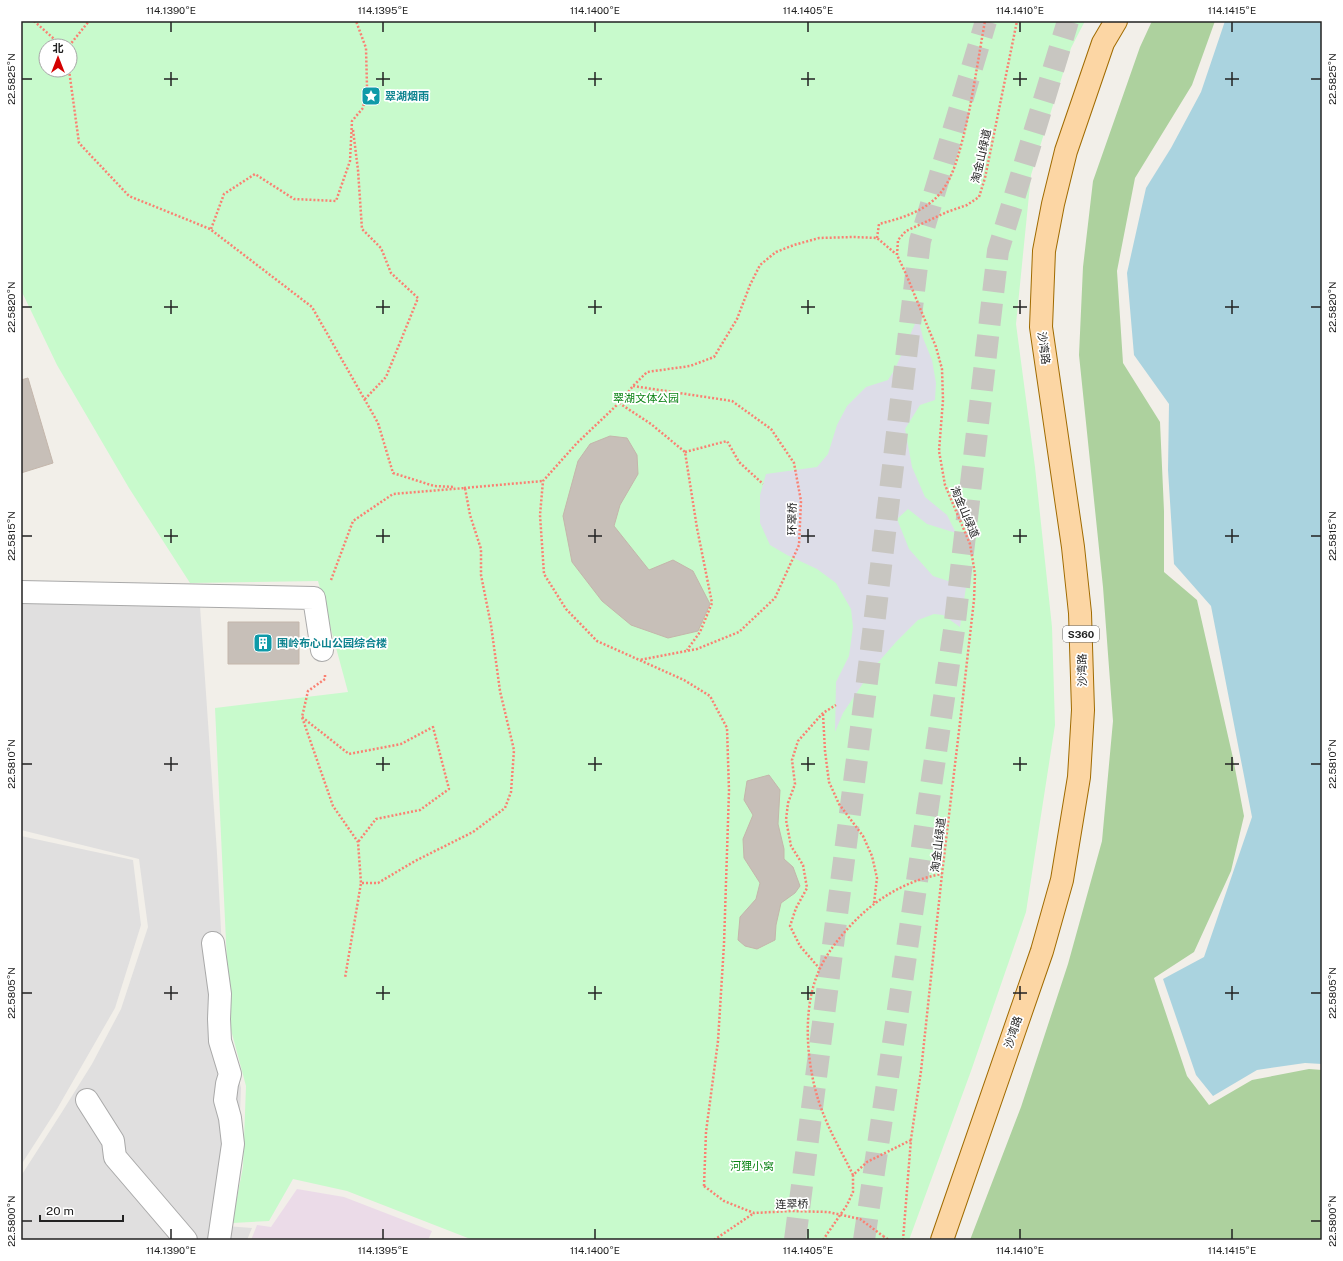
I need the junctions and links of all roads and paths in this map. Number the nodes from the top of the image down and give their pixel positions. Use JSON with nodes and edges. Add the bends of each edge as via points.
{"nodes":[{"id":1,"x":34,"y":21,"type":"edge"},
{"id":2,"x":89,"y":21,"type":"edge"},
{"id":3,"x":356,"y":21,"type":"edge"},
{"id":4,"x":985,"y":21,"type":"edge"},
{"id":5,"x":1017,"y":21,"type":"edge"},
{"id":6,"x":1116,"y":21,"type":"edge"},
{"id":7,"x":53,"y":38,"type":"edge"},
{"id":8,"x":75,"y":38,"type":"edge"},
{"id":9,"x":70,"y":78,"type":"edge"},
{"id":10,"x":352,"y":121,"type":"junction"},
{"id":11,"x":210,"y":229,"type":"junction"},
{"id":12,"x":877,"y":238,"type":"junction"},
{"id":13,"x":897,"y":255,"type":"junction"},
{"id":14,"x":633,"y":386,"type":"junction"},
{"id":15,"x":364,"y":400,"type":"junction"},
{"id":16,"x":619,"y":403,"type":"junction"},
{"id":17,"x":685,"y":452,"type":"junction"},
{"id":18,"x":543,"y":481,"type":"junction"},
{"id":19,"x":763,"y":484,"type":"dead end"},
{"id":20,"x":465,"y":488,"type":"junction"},
{"id":21,"x":21,"y":592,"type":"edge"},
{"id":22,"x":322,"y":650,"type":"dead end"},
{"id":23,"x":687,"y":651,"type":"junction"},
{"id":24,"x":639,"y":660,"type":"junction"},
{"id":25,"x":836,"y":705,"type":"dead end"},
{"id":26,"x":823,"y":713,"type":"junction"},
{"id":27,"x":302,"y":717,"type":"dead end"},
{"id":28,"x":358,"y":842,"type":"dead end"},
{"id":29,"x":942,"y":874,"type":"junction"},
{"id":30,"x":874,"y":904,"type":"junction"},
{"id":31,"x":213,"y":943,"type":"dead end"},
{"id":32,"x":820,"y":969,"type":"junction"},
{"id":33,"x":345,"y":978,"type":"dead end"},
{"id":34,"x":87,"y":1100,"type":"dead end"},
{"id":35,"x":911,"y":1139,"type":"junction"},
{"id":36,"x":853,"y":1176,"type":"junction"},
{"id":37,"x":754,"y":1213,"type":"junction"},
{"id":38,"x":883,"y":1236,"type":"junction"},
{"id":39,"x":186,"y":1240,"type":"edge"},
{"id":40,"x":219,"y":1240,"type":"edge"},
{"id":41,"x":714,"y":1240,"type":"edge"},
{"id":42,"x":823,"y":1240,"type":"edge"},
{"id":43,"x":883,"y":1240,"type":"edge"},
{"id":44,"x":889,"y":1240,"type":"edge"},
{"id":45,"x":903,"y":1240,"type":"edge"},
{"id":46,"x":942,"y":1240,"type":"edge"}],
"edges":[{"from":1,"to":7,"type":"path"},
{"from":2,"to":8,"type":"path"},
{"from":3,"to":10,"type":"path","via":[[366,48],[367,87],[363,108]]},
{"from":4,"to":12,"type":"path","via":[[970,110],[953,170],[942,191],[927,205],[904,218],[879,224]]},
{"from":5,"to":13,"type":"path","name":"淘金山绿道","via":[[979,197],[967,205],[906,231],[898,240]]},
{"from":6,"to":46,"type":"main road","name":"沙湾路","number":"S360","via":[[1103,43],[1066,151],[1044,251],[1041,327],[1080,613],[1083,710],[1079,777],[1062,880],[1042,951]]},
{"from":9,"to":11,"type":"path","via":[[79,143],[128,196]]},
{"from":10,"to":11,"type":"path","via":[[350,161],[336,201],[294,199],[255,174],[224,194]]},
{"from":10,"to":15,"type":"path","via":[[362,228],[381,248],[391,273],[418,298],[386,377]]},
{"from":11,"to":15,"type":"path","via":[[312,307]]},
{"from":12,"to":13,"type":"path"},
{"from":12,"to":14,"type":"path","via":[[819,238],[794,244],[776,252],[760,265],[737,320],[714,357],[690,366],[647,372]]},
{"from":13,"to":29,"type":"path","name":"淘金山绿道","via":[[934,340],[942,369],[939,451],[945,485],[970,544],[975,574]]},
{"from":14,"to":16,"type":"path"},
{"from":14,"to":23,"type":"path","name":"环翠桥","via":[[732,401],[771,429],[794,462],[801,501],[799,545],[775,598],[739,632]]},
{"from":15,"to":20,"type":"path","via":[[378,423],[393,474],[434,486]]},
{"from":16,"to":17,"type":"path","via":[[651,424]]},
{"from":16,"to":18,"type":"path","via":[[577,443]]},
{"from":17,"to":19,"type":"path","via":[[726,442],[739,462]]},
{"from":17,"to":23,"type":"path","via":[[712,603],[700,632]]},
{"from":18,"to":20,"type":"path"},
{"from":18,"to":24,"type":"path","via":[[540,515],[544,574],[566,609],[597,641]]},
{"from":20,"to":33,"type":"path","via":[[470,515],[481,549],[481,575],[500,691],[514,750],[511,792],[505,808],[473,832],[378,883],[361,883]]},
{"from":21,"to":22,"type":"street","via":[[314,598]]},
{"from":23,"to":24,"type":"path","name":"环翠桥"},
{"from":24,"to":37,"type":"path","name":"连翠桥","bridge":true,"via":[[684,680],[710,696],[727,728],[729,791],[724,944],[718,1041],[706,1132],[704,1186],[724,1201]]},
{"from":25,"to":26,"type":"path"},
{"from":26,"to":30,"type":"path","via":[[829,782],[839,804],[863,836],[872,856],[877,878]]},
{"from":26,"to":32,"type":"path","via":[[798,741],[792,760],[795,784],[788,803],[786,820],[792,846],[803,865],[807,888],[790,926],[800,946]]},
{"from":27,"to":28,"type":"path","via":[[349,754],[401,744],[433,727],[449,789],[420,810],[376,818]]},
{"from":29,"to":30,"type":"path","via":[[913,882]]},
{"from":29,"to":35,"type":"path","name":"淘金山绿道","via":[[921,1071]]},
{"from":30,"to":32,"type":"path","via":[[840,937]]},
{"from":31,"to":40,"type":"street","via":[[220,994],[220,1041],[230,1074],[225,1100],[230,1118],[232,1144]]},
{"from":32,"to":36,"type":"path","via":[[808,1008],[811,1066],[816,1092],[825,1117]]},
{"from":34,"to":39,"type":"street","via":[[113,1141],[115,1157]]},
{"from":35,"to":36,"type":"path","via":[[867,1162]]},
{"from":35,"to":45,"type":"path","name":"淘金山绿道"},
{"from":36,"to":42,"type":"path","via":[[853,1192],[847,1205]]},
{"from":37,"to":38,"type":"path","name":"连翠桥","bridge":true,"via":[[828,1212],[860,1219]]},
{"from":37,"to":41,"type":"path"},
{"from":38,"to":43,"type":"path"},
{"from":38,"to":44,"type":"path","name":"连翠桥"}]}
